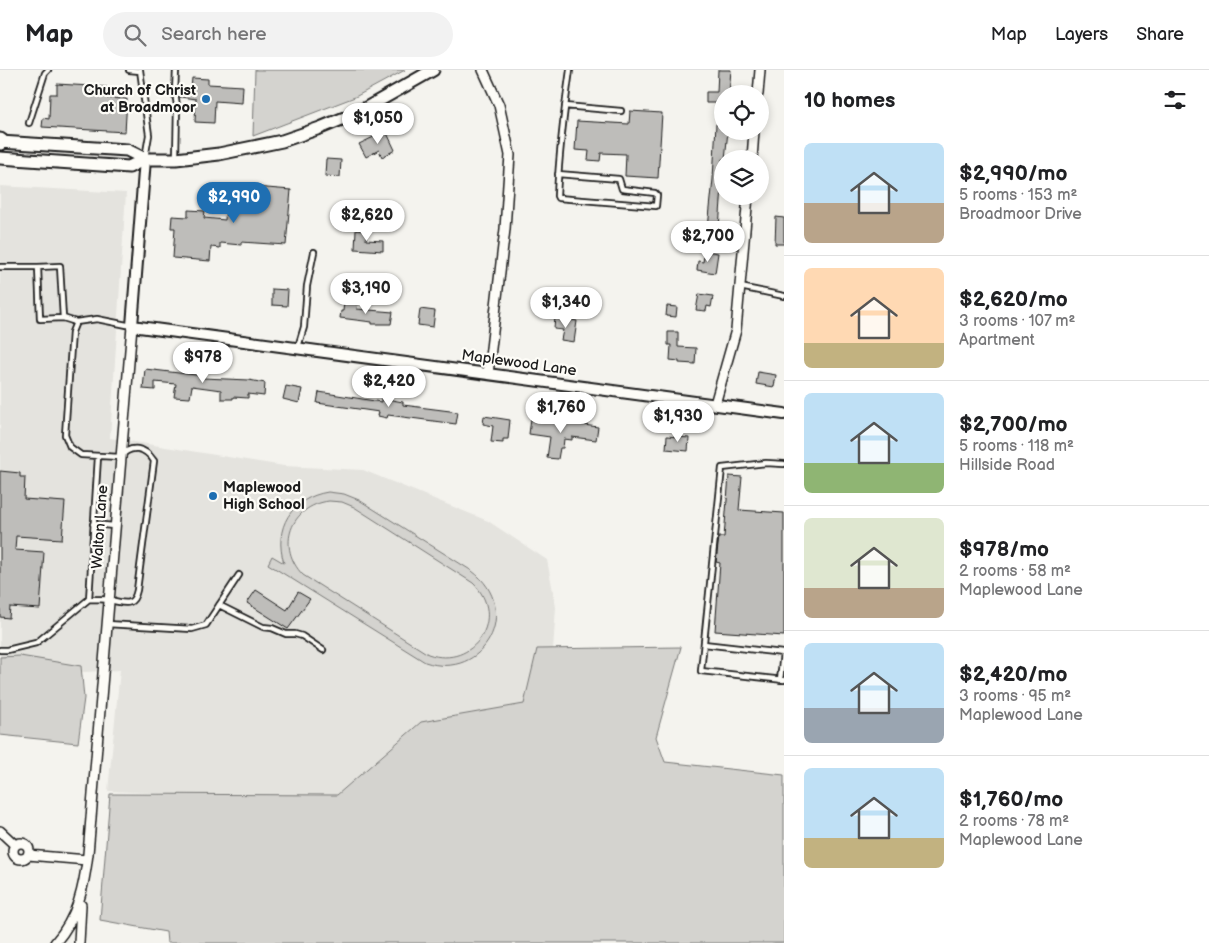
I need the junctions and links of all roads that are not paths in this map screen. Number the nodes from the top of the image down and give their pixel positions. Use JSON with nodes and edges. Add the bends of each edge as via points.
{"nodes":[{"id":1,"x":48,"y":70,"type":"edge"},
{"id":2,"x":130,"y":70,"type":"edge"},
{"id":3,"x":140,"y":70,"type":"edge"},
{"id":4,"x":176,"y":70,"type":"edge"},
{"id":5,"x":433,"y":70,"type":"edge"},
{"id":6,"x":483,"y":70,"type":"edge"},
{"id":7,"x":570,"y":70,"type":"edge"},
{"id":8,"x":760,"y":70,"type":"edge"},
{"id":9,"x":759,"y":85,"type":"edge"},
{"id":10,"x":565,"y":106,"type":"junction"},
{"id":11,"x":621,"y":111,"type":"dead end"},
{"id":12,"x":29,"y":123,"type":"dead end"},
{"id":13,"x":0,"y":142,"type":"edge"},
{"id":14,"x":0,"y":158,"type":"edge"},
{"id":15,"x":145,"y":159,"type":"junction"},
{"id":16,"x":176,"y":159,"type":"junction"},
{"id":17,"x":558,"y":174,"type":"junction"},
{"id":18,"x":747,"y":205,"type":"edge"},
{"id":19,"x":314,"y":252,"type":"dead end"},
{"id":20,"x":0,"y":267,"type":"edge"},
{"id":21,"x":38,"y":267,"type":"junction"},
{"id":22,"x":740,"y":287,"type":"junction"},
{"id":23,"x":784,"y":296,"type":"edge"},
{"id":24,"x":63,"y":318,"type":"junction"},
{"id":25,"x":76,"y":322,"type":"junction"},
{"id":26,"x":132,"y":326,"type":"junction"},
{"id":27,"x":298,"y":348,"type":"junction"},
{"id":28,"x":488,"y":374,"type":"junction"},
{"id":29,"x":715,"y":404,"type":"junction"},
{"id":30,"x":784,"y":414,"type":"edge"},
{"id":31,"x":98,"y":457,"type":"junction"},
{"id":32,"x":120,"y":457,"type":"junction"},
{"id":33,"x":784,"y":464,"type":"edge"},
{"id":34,"x":93,"y":524,"type":"junction"},
{"id":35,"x":114,"y":526,"type":"junction"},
{"id":36,"x":239,"y":575,"type":"dead end"},
{"id":37,"x":89,"y":599,"type":"junction"},
{"id":38,"x":110,"y":600,"type":"junction"},
{"id":39,"x":220,"y":605,"type":"junction"},
{"id":40,"x":107,"y":624,"type":"junction"},
{"id":41,"x":704,"y":644,"type":"junction"},
{"id":42,"x":0,"y":650,"type":"edge"},
{"id":43,"x":323,"y":650,"type":"dead end"},
{"id":44,"x":782,"y":680,"type":"edge"},
{"id":45,"x":0,"y":831,"type":"edge"},
{"id":46,"x":15,"y":846,"type":"junction"},
{"id":47,"x":29,"y":852,"type":"junction"},
{"id":48,"x":88,"y":857,"type":"junction"},
{"id":49,"x":81,"y":898,"type":"junction"},
{"id":50,"x":55,"y":943,"type":"edge"},
{"id":51,"x":79,"y":943,"type":"edge"}],
"edges":[{"from":1,"to":12,"type":"lane"},
{"from":2,"to":3,"type":"lane"},
{"from":3,"to":15,"type":"lane","via":[[149,135]]},
{"from":4,"to":16,"type":"lane"},
{"from":5,"to":16,"type":"main road","via":[[359,112],[320,128],[249,149]]},
{"from":6,"to":28,"type":"street","via":[[499,105],[510,155]]},
{"from":7,"to":10,"type":"lane"},
{"from":8,"to":9,"type":"street"},
{"from":10,"to":11,"type":"lane"},
{"from":10,"to":17,"type":"lane"},
{"from":13,"to":15,"type":"main road","via":[[127,150]]},
{"from":14,"to":15,"type":"main road","via":[[129,167]]},
{"from":15,"to":16,"type":"main road"},
{"from":15,"to":26,"type":"street","name":"Walton Lane"},
{"from":17,"to":17,"type":"lane","via":[[558,198],[656,206],[658,195],[622,189],[619,180]]},
{"from":18,"to":22,"type":"street"},
{"from":19,"to":27,"type":"lane"},
{"from":20,"to":21,"type":"lane"},
{"from":21,"to":24,"type":"lane","via":[[60,266]]},
{"from":21,"to":24,"type":"lane","via":[[40,319]]},
{"from":22,"to":23,"type":"lane"},
{"from":22,"to":29,"type":"street","via":[[736,330]]},
{"from":24,"to":25,"type":"lane"},
{"from":25,"to":26,"type":"lane","via":[[97,319]]},
{"from":25,"to":31,"type":"lane","via":[[72,332],[65,435],[70,447],[81,455]]},
{"from":26,"to":27,"type":"street","name":"Maplewood Lane"},
{"from":26,"to":32,"type":"street","name":"Walton Lane"},
{"from":27,"to":28,"type":"street","name":"Maplewood Lane"},
{"from":28,"to":29,"type":"street","name":"Maplewood Lane"},
{"from":29,"to":30,"type":"street","name":"Maplewood Lane"},
{"from":31,"to":32,"type":"lane"},
{"from":31,"to":34,"type":"lane"},
{"from":32,"to":35,"type":"street","name":"Walton Lane"},
{"from":32,"to":38,"type":"lane","via":[[125,451],[141,449],[149,453],[154,466],[135,598],[125,604]]},
{"from":33,"to":41,"type":"lane","via":[[722,468]]},
{"from":34,"to":35,"type":"lane"},
{"from":34,"to":37,"type":"lane"},
{"from":35,"to":38,"type":"street","name":"Walton Lane"},
{"from":36,"to":39,"type":"lane"},
{"from":37,"to":38,"type":"lane"},
{"from":37,"to":42,"type":"lane","via":[[36,643]]},
{"from":38,"to":40,"type":"street","name":"Walton Lane"},
{"from":39,"to":40,"type":"lane","via":[[206,625],[192,629]]},
{"from":39,"to":43,"type":"lane","via":[[263,627],[302,636]]},
{"from":40,"to":48,"type":"street","name":"Walton Lane"},
{"from":41,"to":44,"type":"lane","via":[[784,653]]},
{"from":41,"to":44,"type":"lane","via":[[701,671]]},
{"from":45,"to":46,"type":"street"},
{"from":46,"to":47,"type":"street","via":[[23,843]]},
{"from":46,"to":47,"type":"street","via":[[17,857],[22,859]]},
{"from":47,"to":48,"type":"street"},
{"from":48,"to":49,"type":"street","name":"Walton Lane"},
{"from":49,"to":50,"type":"street","name":"Walton Lane"},
{"from":49,"to":51,"type":"street","name":"Walton Lane"}]}
